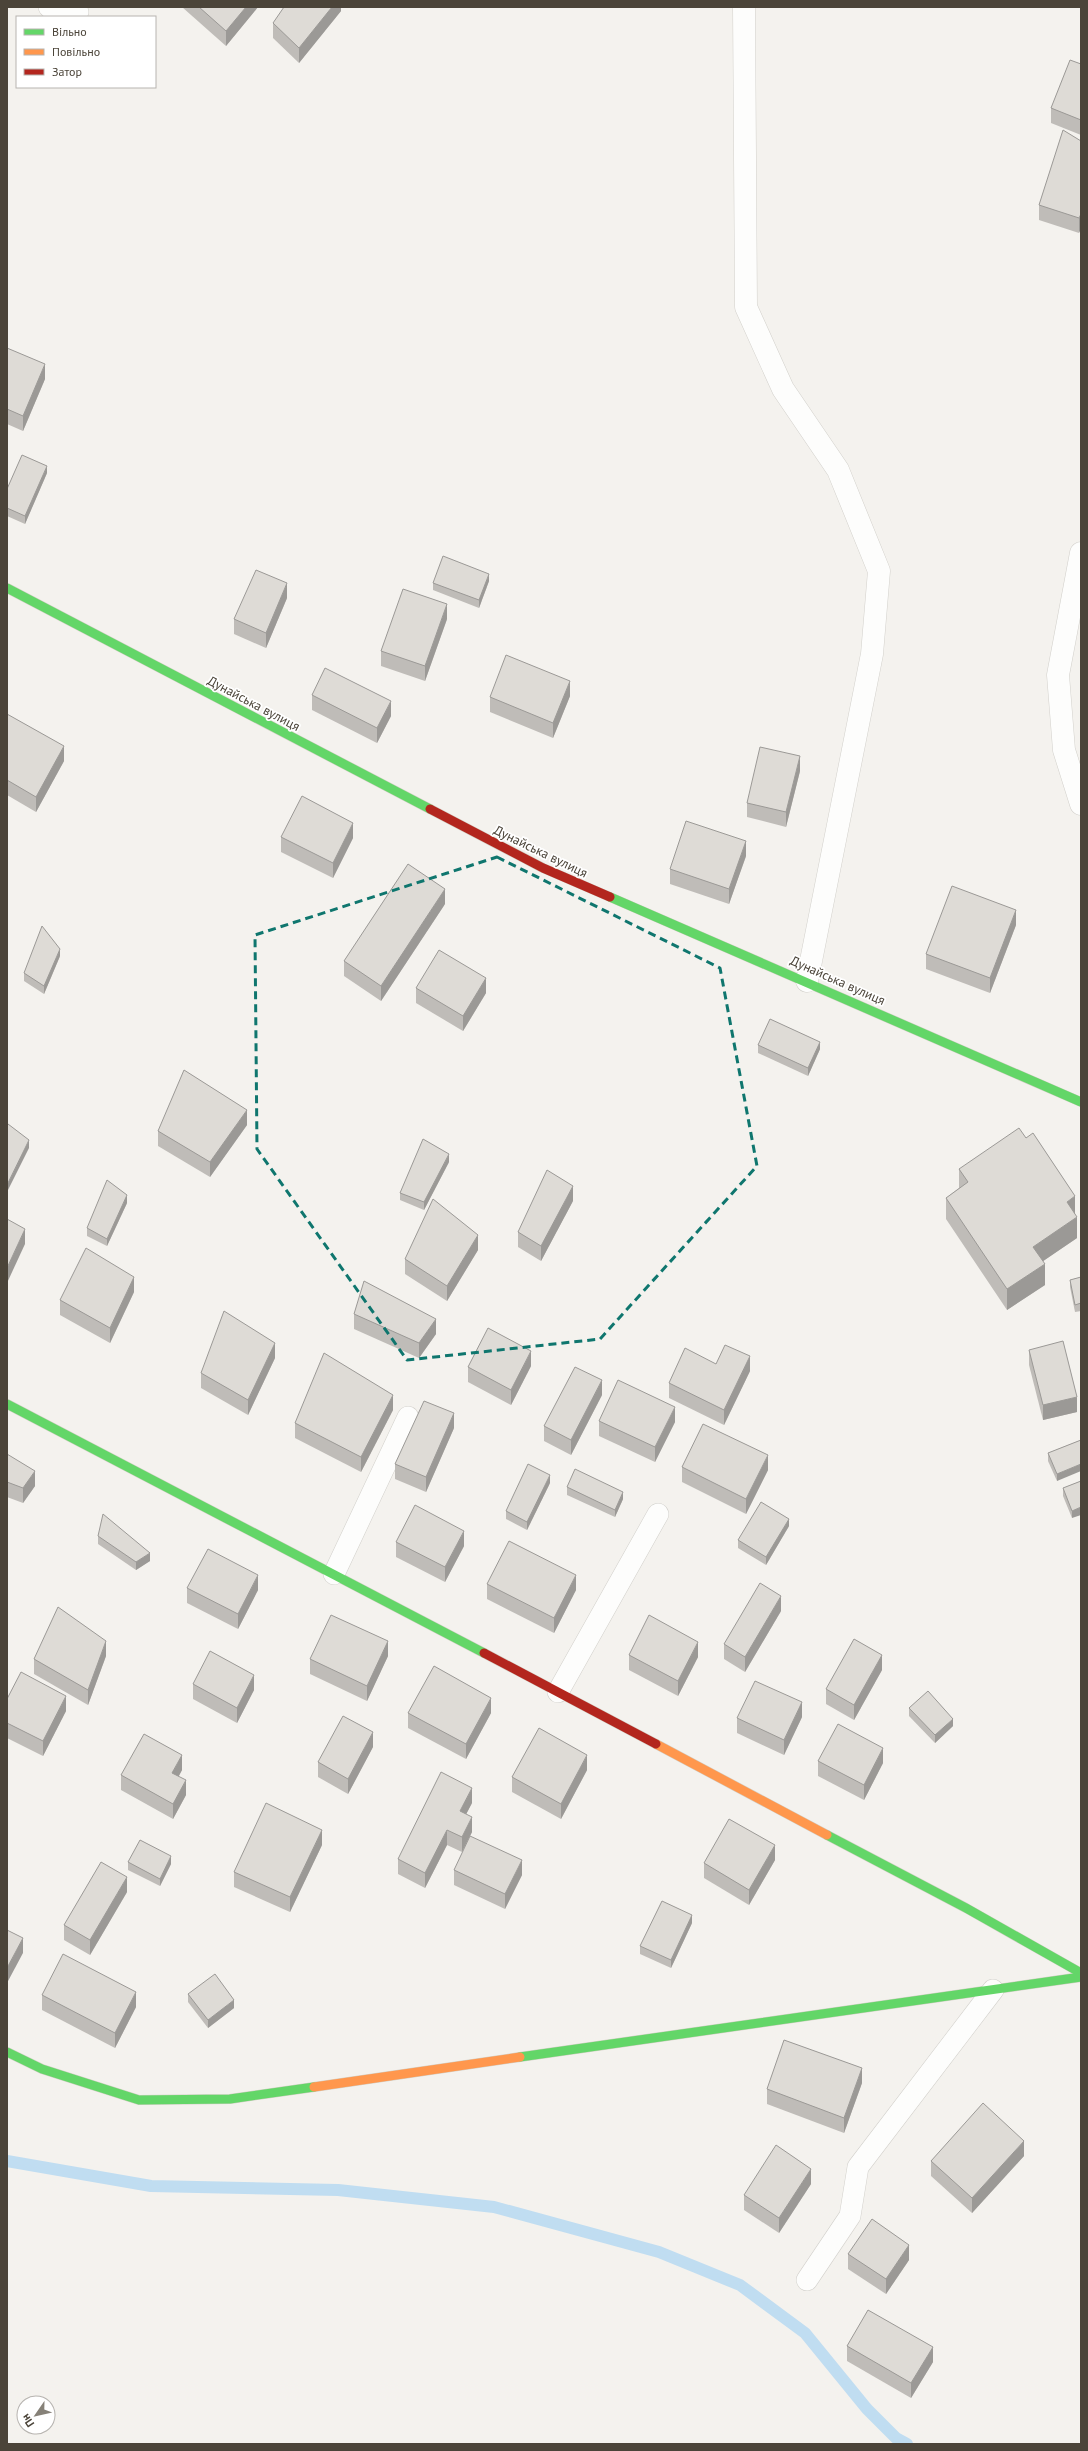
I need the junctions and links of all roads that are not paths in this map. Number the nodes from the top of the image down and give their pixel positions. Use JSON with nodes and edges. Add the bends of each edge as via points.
{"nodes":[{"id":1,"x":49,"y":7,"type":"edge"},
{"id":2,"x":744,"y":7,"type":"edge"},
{"id":3,"x":78,"y":12,"type":"dead end"},
{"id":4,"x":1081,"y":553,"type":"edge"},
{"id":5,"x":7,"y":588,"type":"edge"},
{"id":6,"x":1081,"y":804,"type":"edge"},
{"id":7,"x":807,"y":980,"type":"junction"},
{"id":8,"x":1081,"y":1102,"type":"edge"},
{"id":9,"x":7,"y":1404,"type":"edge"},
{"id":10,"x":408,"y":1417,"type":"dead end"},
{"id":11,"x":658,"y":1514,"type":"dead end"},
{"id":12,"x":334,"y":1574,"type":"junction"},
{"id":13,"x":558,"y":1692,"type":"junction"},
{"id":14,"x":1081,"y":1973,"type":"edge"},
{"id":15,"x":1081,"y":1977,"type":"edge"},
{"id":16,"x":993,"y":1990,"type":"junction"},
{"id":17,"x":7,"y":2052,"type":"edge"},
{"id":18,"x":807,"y":2280,"type":"dead end"}],
"edges":[{"from":1,"to":3,"type":"lane"},
{"from":2,"to":7,"type":"street","via":[[746,307],[783,389],[838,470],[879,571],[872,654]]},
{"from":4,"to":6,"type":"street","via":[[1058,675],[1064,750]]},
{"from":5,"to":7,"type":"street","name":"Дунайська вулиця","via":[[543,868]]},
{"from":7,"to":8,"type":"street","name":"Дунайська вулиця"},
{"from":9,"to":12,"type":"street"},
{"from":10,"to":12,"type":"lane"},
{"from":11,"to":13,"type":"lane"},
{"from":12,"to":13,"type":"street"},
{"from":13,"to":14,"type":"street","via":[[959,1905]]},
{"from":15,"to":16,"type":"street"},
{"from":16,"to":17,"type":"street","via":[[230,2098],[139,2100],[42,2069]]},
{"from":16,"to":18,"type":"lane","via":[[858,2167],[850,2216]]}]}
